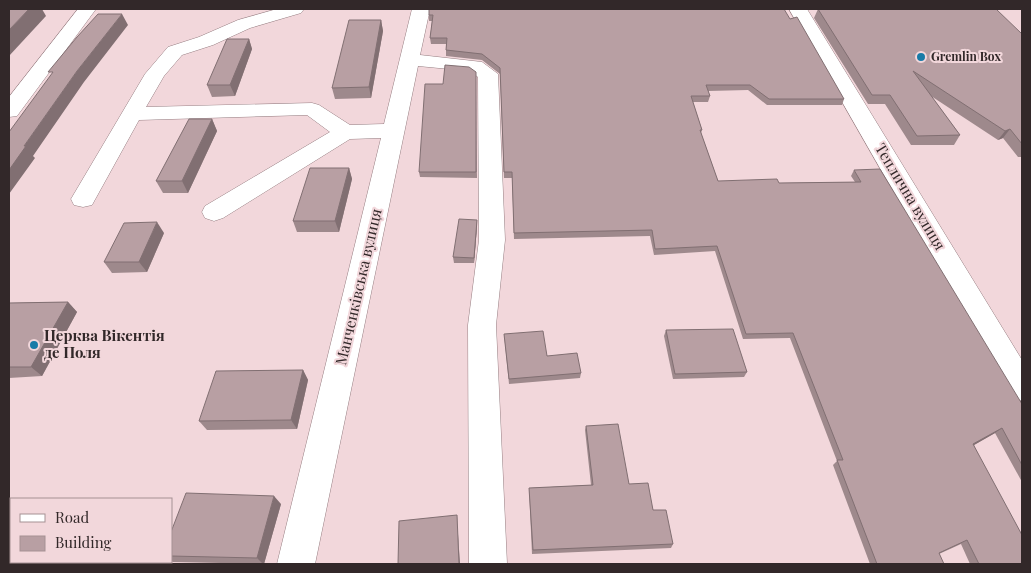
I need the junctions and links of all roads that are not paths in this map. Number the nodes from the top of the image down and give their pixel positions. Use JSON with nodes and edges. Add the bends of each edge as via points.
{"nodes":[{"id":1,"x":88,"y":9,"type":"edge"},
{"id":2,"x":295,"y":9,"type":"edge"},
{"id":3,"x":421,"y":9,"type":"edge"},
{"id":4,"x":798,"y":9,"type":"edge"},
{"id":5,"x":410,"y":58,"type":"junction"},
{"id":6,"x":9,"y":111,"type":"edge"},
{"id":7,"x":132,"y":114,"type":"junction"},
{"id":8,"x":394,"y":131,"type":"junction"},
{"id":9,"x":345,"y":132,"type":"junction"},
{"id":10,"x":83,"y":198,"type":"dead end"},
{"id":11,"x":214,"y":212,"type":"dead end"},
{"id":12,"x":1022,"y":387,"type":"edge"},
{"id":13,"x":296,"y":564,"type":"edge"},
{"id":14,"x":488,"y":564,"type":"edge"}],
"edges":[{"from":1,"to":6,"type":"street"},
{"from":2,"to":7,"type":"street","via":[[244,24],[175,51],[155,74]]},
{"from":3,"to":5,"type":"street","name":"Манченківська вулиця"},
{"from":4,"to":12,"type":"street","name":"Теплична вулиця"},
{"from":5,"to":8,"type":"street","name":"Манченківська вулиця"},
{"from":5,"to":14,"type":"street","via":[[475,66],[488,74],[492,240],[482,325]]},
{"from":7,"to":9,"type":"street","via":[[312,109]]},
{"from":7,"to":10,"type":"street"},
{"from":8,"to":9,"type":"street"},
{"from":8,"to":13,"type":"street","name":"Манченківська вулиця"},
{"from":9,"to":11,"type":"street"}]}
